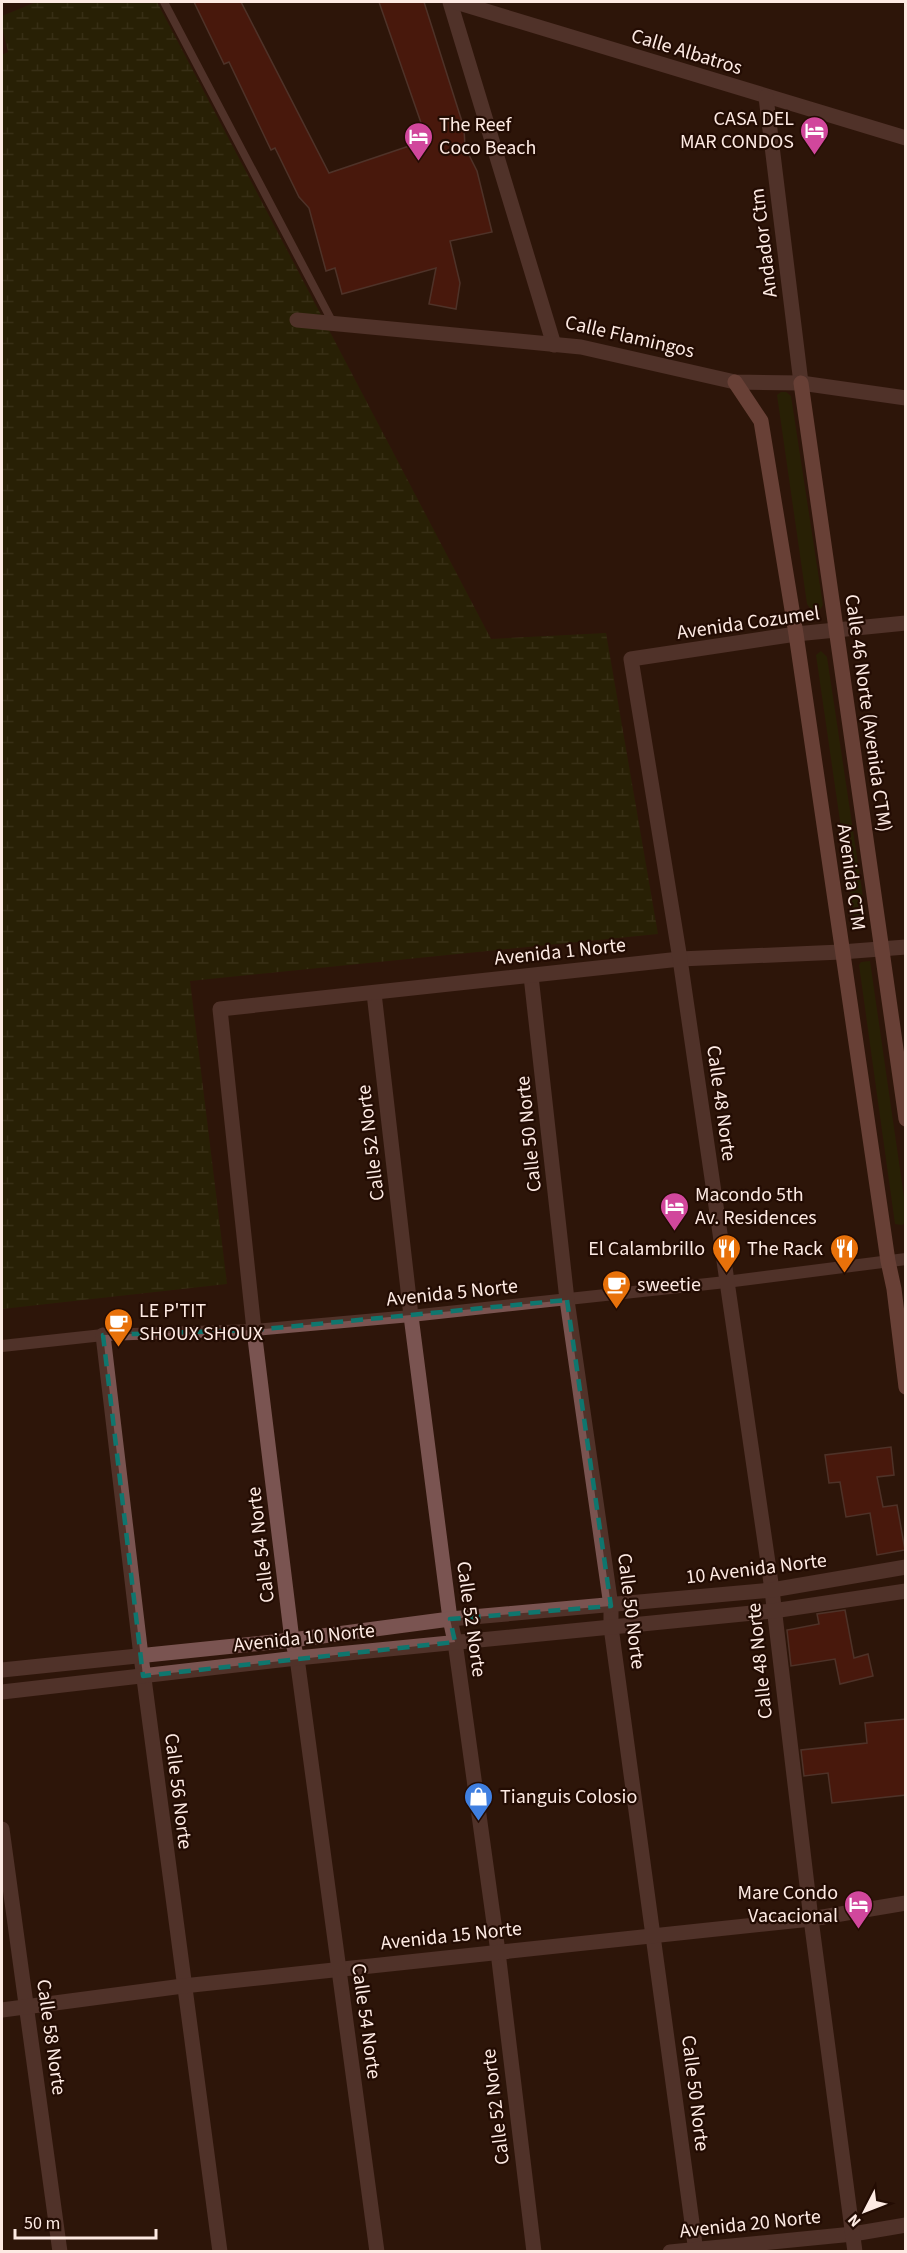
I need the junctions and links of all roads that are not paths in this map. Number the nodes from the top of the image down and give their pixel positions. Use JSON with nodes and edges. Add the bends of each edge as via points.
{"nodes":[{"id":1,"x":164,"y":2,"type":"edge"},
{"id":2,"x":450,"y":2,"type":"edge"},
{"id":3,"x":456,"y":2,"type":"edge"},
{"id":4,"x":766,"y":97,"type":"junction"},
{"id":5,"x":906,"y":138,"type":"edge"},
{"id":6,"x":297,"y":320,"type":"dead end"},
{"id":7,"x":333,"y":323,"type":"junction"},
{"id":8,"x":554,"y":345,"type":"junction"},
{"id":9,"x":735,"y":382,"type":"junction"},
{"id":10,"x":801,"y":383,"type":"junction"},
{"id":11,"x":906,"y":398,"type":"edge"},
{"id":12,"x":906,"y":623,"type":"edge"},
{"id":13,"x":836,"y":631,"type":"junction"},
{"id":14,"x":796,"y":634,"type":"junction"},
{"id":15,"x":631,"y":659,"type":"joint"},
{"id":16,"x":906,"y":947,"type":"edge"},
{"id":17,"x":882,"y":949,"type":"junction"},
{"id":18,"x":841,"y":952,"type":"junction"},
{"id":19,"x":680,"y":959,"type":"junction"},
{"id":20,"x":531,"y":976,"type":"junction"},
{"id":21,"x":374,"y":993,"type":"junction"},
{"id":22,"x":220,"y":1010,"type":"joint"},
{"id":23,"x":906,"y":1119,"type":"edge"},
{"id":24,"x":906,"y":1259,"type":"edge"},
{"id":25,"x":888,"y":1261,"type":"junction"},
{"id":26,"x":726,"y":1282,"type":"junction"},
{"id":27,"x":900,"y":1288,"type":"edge"},
{"id":28,"x":567,"y":1300,"type":"junction"},
{"id":29,"x":411,"y":1316,"type":"junction"},
{"id":30,"x":254,"y":1330,"type":"junction"},
{"id":31,"x":104,"y":1335,"type":"junction"},
{"id":32,"x":2,"y":1346,"type":"edge"},
{"id":33,"x":906,"y":1386,"type":"edge"},
{"id":34,"x":906,"y":1567,"type":"edge"},
{"id":35,"x":772,"y":1590,"type":"junction"},
{"id":36,"x":906,"y":1592,"type":"edge"},
{"id":37,"x":611,"y":1606,"type":"junction"},
{"id":38,"x":773,"y":1611,"type":"junction"},
{"id":39,"x":450,"y":1619,"type":"junction"},
{"id":40,"x":611,"y":1627,"type":"junction"},
{"id":41,"x":292,"y":1640,"type":"junction"},
{"id":42,"x":455,"y":1642,"type":"junction"},
{"id":43,"x":141,"y":1656,"type":"junction"},
{"id":44,"x":297,"y":1658,"type":"junction"},
{"id":45,"x":2,"y":1670,"type":"edge"},
{"id":46,"x":143,"y":1676,"type":"junction"},
{"id":47,"x":2,"y":1692,"type":"edge"},
{"id":48,"x":2,"y":1829,"type":"edge"},
{"id":49,"x":906,"y":1904,"type":"edge"},
{"id":50,"x":811,"y":1919,"type":"junction"},
{"id":51,"x":655,"y":1935,"type":"junction"},
{"id":52,"x":498,"y":1952,"type":"junction"},
{"id":53,"x":338,"y":1968,"type":"junction"},
{"id":54,"x":183,"y":1986,"type":"junction"},
{"id":55,"x":27,"y":2008,"type":"junction"},
{"id":56,"x":2,"y":2010,"type":"edge"},
{"id":57,"x":906,"y":2225,"type":"edge"},
{"id":58,"x":853,"y":2234,"type":"junction"},
{"id":59,"x":696,"y":2250,"type":"edge"},
{"id":60,"x":60,"y":2252,"type":"edge"},
{"id":61,"x":220,"y":2252,"type":"edge"},
{"id":62,"x":377,"y":2252,"type":"edge"},
{"id":63,"x":534,"y":2252,"type":"edge"},
{"id":64,"x":670,"y":2252,"type":"edge"},
{"id":65,"x":855,"y":2252,"type":"edge"}],
"edges":[{"from":1,"to":7,"type":"lane"},
{"from":2,"to":8,"type":"street","name":"Calle Flamingos"},
{"from":3,"to":4,"type":"street","name":"Calle Albatros"},
{"from":4,"to":5,"type":"street","name":"Calle Albatros"},
{"from":4,"to":10,"type":"street","name":"Andador Ctm"},
{"from":6,"to":7,"type":"street"},
{"from":7,"to":8,"type":"street"},
{"from":8,"to":9,"type":"street","name":"Calle Flamingos","via":[[580,347]]},
{"from":9,"to":10,"type":"street","name":"Calle Flamingos"},
{"from":9,"to":14,"type":"main road","name":"Avenida CTM","via":[[761,422]]},
{"from":10,"to":11,"type":"street","name":"Calle Flamingos"},
{"from":10,"to":13,"type":"main road","name":"Calle 46 Norte (Avenida CTM)"},
{"from":12,"to":13,"type":"street","name":"Avenida Cozumel"},
{"from":13,"to":14,"type":"street","name":"Avenida Cozumel"},
{"from":13,"to":17,"type":"main road","name":"Calle 46 Norte (Avenida CTM)"},
{"from":14,"to":15,"type":"street","name":"Avenida Cozumel"},
{"from":14,"to":18,"type":"main road","name":"Avenida CTM"},
{"from":15,"to":19,"type":"street","name":"Calle 48 Norte"},
{"from":16,"to":17,"type":"street","name":"Avenida 1 Norte"},
{"from":17,"to":18,"type":"street","name":"Avenida 1 Norte"},
{"from":17,"to":23,"type":"main road","name":"Calle 46 Norte (Avenida CTM)"},
{"from":18,"to":19,"type":"street","name":"Avenida 1 Norte"},
{"from":18,"to":25,"type":"main road","name":"Avenida CTM"},
{"from":19,"to":20,"type":"street","name":"Avenida 1 Norte"},
{"from":19,"to":26,"type":"street","name":"Calle 48 Norte"},
{"from":20,"to":21,"type":"street","name":"Avenida 1 Norte"},
{"from":20,"to":28,"type":"street","name":"Calle 50 Norte"},
{"from":21,"to":22,"type":"street","name":"Avenida 1 Norte"},
{"from":21,"to":29,"type":"street","name":"Calle 52 Norte"},
{"from":22,"to":30,"type":"street","name":"Calle 54 Norte"},
{"from":24,"to":25,"type":"street","name":"Avenida 5 Norte"},
{"from":25,"to":26,"type":"street","name":"Avenida 5 Norte"},
{"from":25,"to":27,"type":"main road","name":"Avenida CTM"},
{"from":26,"to":28,"type":"street","name":"Avenida 5 Norte"},
{"from":26,"to":35,"type":"street","name":"Calle 48 Norte"},
{"from":27,"to":33,"type":"main road","name":"Avenida CTM"},
{"from":28,"to":29,"type":"street","name":"Avenida 5 Norte"},
{"from":28,"to":37,"type":"street","name":"Calle 50 Norte"},
{"from":29,"to":30,"type":"street","name":"Avenida 5 Norte"},
{"from":29,"to":39,"type":"street","name":"Calle 52 Norte"},
{"from":30,"to":31,"type":"street","name":"Avenida 5 Norte"},
{"from":30,"to":41,"type":"street","name":"Calle 54 Norte"},
{"from":31,"to":32,"type":"street","name":"Avenida 5 Norte"},
{"from":31,"to":43,"type":"street","name":"Calle 56 Norte"},
{"from":34,"to":35,"type":"street","name":"10 Avenida Norte"},
{"from":35,"to":37,"type":"street","name":"10 Avenida Norte"},
{"from":35,"to":38,"type":"street","name":"Calle 48 Norte"},
{"from":36,"to":38,"type":"street"},
{"from":37,"to":39,"type":"street","name":"Avenida 10 Norte"},
{"from":37,"to":40,"type":"street","name":"Calle 50 Norte"},
{"from":38,"to":40,"type":"street"},
{"from":38,"to":50,"type":"street","name":"Calle 48 Norte"},
{"from":39,"to":41,"type":"street","name":"Avenida 10 Norte"},
{"from":39,"to":42,"type":"street","name":"Calle 52 Norte"},
{"from":40,"to":42,"type":"street","name":"Avenida 10 Norte"},
{"from":40,"to":51,"type":"street","name":"Calle 50 Norte"},
{"from":41,"to":43,"type":"street","name":"Avenida 10 Norte"},
{"from":41,"to":44,"type":"street","name":"Calle 54 Norte"},
{"from":42,"to":44,"type":"street","name":"Avenida 10 Norte"},
{"from":42,"to":52,"type":"street","name":"Calle 52 Norte"},
{"from":43,"to":45,"type":"street","name":"Avenida 10 Norte"},
{"from":43,"to":46,"type":"street","name":"Calle 56 Norte"},
{"from":44,"to":46,"type":"street","name":"Avenida 10 Norte"},
{"from":44,"to":53,"type":"street","name":"Calle 54 Norte"},
{"from":46,"to":47,"type":"street","name":"Avenida 10 Norte"},
{"from":46,"to":54,"type":"street","name":"Calle 56 Norte"},
{"from":48,"to":55,"type":"street","name":"Calle 58 Norte"},
{"from":49,"to":50,"type":"street","name":"Avenida 15 Norte"},
{"from":50,"to":51,"type":"street","name":"Avenida 15 Norte"},
{"from":50,"to":58,"type":"street","name":"Calle 48 Norte"},
{"from":51,"to":52,"type":"street","name":"Avenida 15 Norte"},
{"from":51,"to":59,"type":"street","name":"Calle 50 Norte"},
{"from":52,"to":53,"type":"street","name":"Avenida 15 Norte"},
{"from":52,"to":63,"type":"street","name":"Calle 52 Norte"},
{"from":53,"to":54,"type":"street","name":"Avenida 15 Norte"},
{"from":53,"to":62,"type":"street","name":"Calle 54 Norte"},
{"from":54,"to":55,"type":"street","name":"Avenida 15 Norte"},
{"from":54,"to":61,"type":"street","name":"Calle 56 Norte"},
{"from":55,"to":56,"type":"street","name":"Avenida 15 Norte"},
{"from":55,"to":60,"type":"street","name":"Calle 58 Norte"},
{"from":57,"to":58,"type":"street","name":"Avenida 20 Norte"},
{"from":58,"to":59,"type":"street","name":"Avenida 20 Norte"},
{"from":58,"to":65,"type":"street","name":"Calle 48 Norte"},
{"from":59,"to":64,"type":"street","name":"Avenida 20 Norte"}]}
